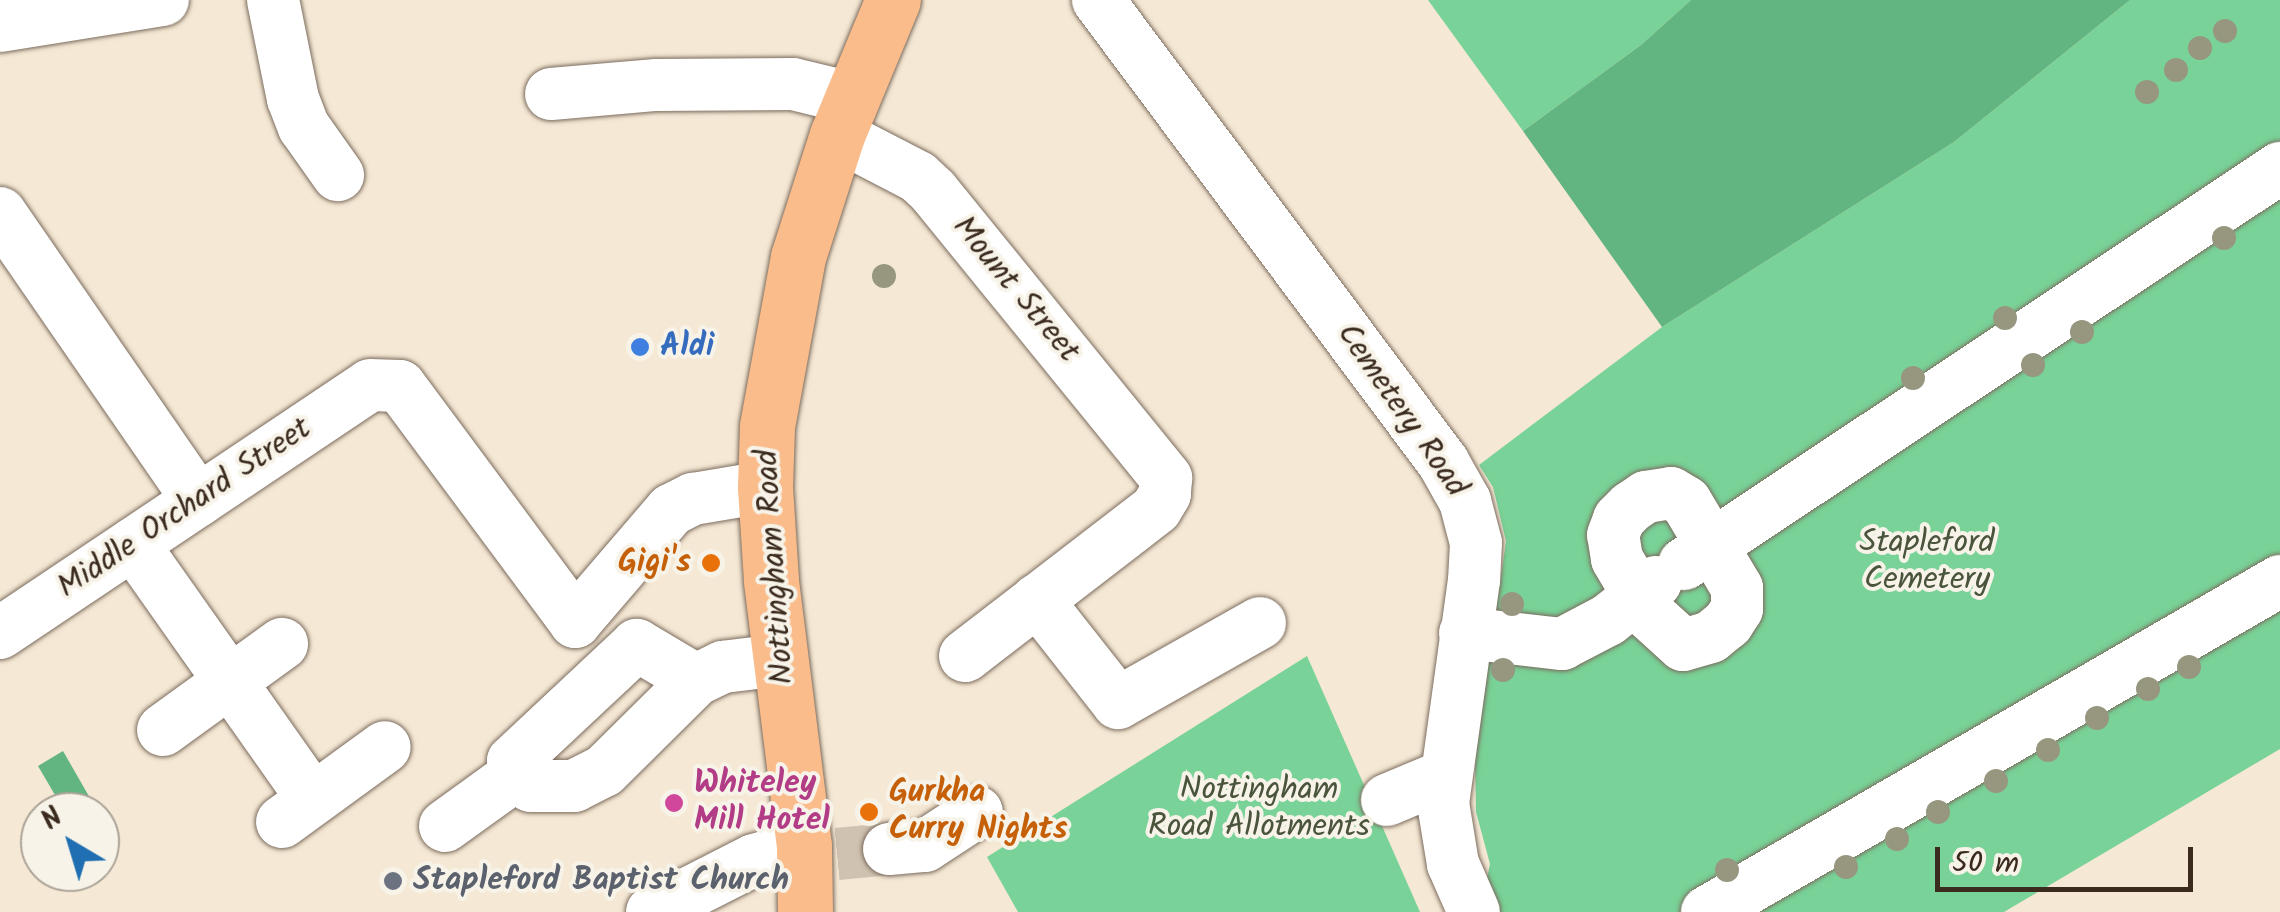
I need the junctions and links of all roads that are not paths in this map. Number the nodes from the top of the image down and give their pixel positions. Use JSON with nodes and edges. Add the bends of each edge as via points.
{"nodes":[{"id":1,"x":163,"y":0,"type":"edge"},
{"id":2,"x":273,"y":0,"type":"edge"},
{"id":3,"x":893,"y":0,"type":"edge"},
{"id":4,"x":1098,"y":0,"type":"edge"},
{"id":5,"x":0,"y":26,"type":"edge"},
{"id":6,"x":550,"y":94,"type":"dead end"},
{"id":7,"x":844,"y":116,"type":"junction"},
{"id":8,"x":340,"y":154,"type":"dead end"},
{"id":9,"x":2280,"y":168,"type":"edge"},
{"id":10,"x":0,"y":213,"type":"edge"},
{"id":11,"x":765,"y":487,"type":"junction"},
{"id":12,"x":198,"y":500,"type":"junction"},
{"id":13,"x":133,"y":544,"type":"junction"},
{"id":14,"x":2280,"y":581,"type":"edge"},
{"id":15,"x":1026,"y":608,"type":"junction"},
{"id":16,"x":1260,"y":623,"type":"dead end"},
{"id":17,"x":0,"y":632,"type":"edge"},
{"id":18,"x":1465,"y":633,"type":"junction"},
{"id":19,"x":282,"y":644,"type":"dead end"},
{"id":20,"x":965,"y":656,"type":"dead end"},
{"id":21,"x":780,"y":660,"type":"junction"},
{"id":22,"x":696,"y":680,"type":"junction"},
{"id":23,"x":230,"y":682,"type":"junction"},
{"id":24,"x":164,"y":730,"type":"dead end"},
{"id":25,"x":385,"y":747,"type":"dead end"},
{"id":26,"x":517,"y":774,"type":"junction"},
{"id":27,"x":1444,"y":776,"type":"junction"},
{"id":28,"x":1388,"y":800,"type":"dead end"},
{"id":29,"x":977,"y":812,"type":"dead end"},
{"id":30,"x":445,"y":826,"type":"dead end"},
{"id":31,"x":889,"y":849,"type":"tunnel mouth"},
{"id":32,"x":815,"y":852,"type":"junction"},
{"id":33,"x":1469,"y":903,"type":"edge"},
{"id":34,"x":652,"y":912,"type":"edge"},
{"id":35,"x":805,"y":912,"type":"edge"},
{"id":36,"x":1707,"y":912,"type":"edge"}],
"edges":[{"from":1,"to":5,"type":"street"},
{"from":2,"to":8,"type":"street","via":[[293,99]]},
{"from":3,"to":7,"type":"main road","name":"Nottingham Road"},
{"from":4,"to":18,"type":"street","name":"Cemetery Road","via":[[1456,482],[1476,544]]},
{"from":6,"to":7,"type":"street","name":"Mount Street","via":[[793,84]]},
{"from":7,"to":11,"type":"main road","name":"Nottingham Road","via":[[798,257],[782,331]]},
{"from":7,"to":15,"type":"street","name":"Mount Street","via":[[933,190],[1166,478],[1156,509]]},
{"from":9,"to":18,"type":"street","via":[[1608,620],[1562,644]]},
{"from":10,"to":12,"type":"street"},
{"from":11,"to":12,"type":"street","name":"Middle Orchard Street","via":[[693,499],[671,510],[576,622],[400,386],[370,385]]},
{"from":11,"to":21,"type":"main road","name":"Nottingham Road"},
{"from":12,"to":13,"type":"street","name":"Middle Orchard Street"},
{"from":13,"to":17,"type":"street","name":"Middle Orchard Street"},
{"from":13,"to":23,"type":"street"},
{"from":14,"to":36,"type":"street"},
{"from":15,"to":16,"type":"street","via":[[1118,703]]},
{"from":15,"to":20,"type":"street"},
{"from":18,"to":27,"type":"street","name":"Cemetery Road"},
{"from":19,"to":23,"type":"street"},
{"from":21,"to":22,"type":"street","via":[[723,667]]},
{"from":21,"to":32,"type":"main road","name":"Nottingham Road"},
{"from":22,"to":26,"type":"street","via":[[604,772],[550,788],[531,786]]},
{"from":22,"to":26,"type":"street","via":[[637,645],[513,761]]},
{"from":23,"to":24,"type":"street"},
{"from":23,"to":25,"type":"street","via":[[298,810]]},
{"from":26,"to":30,"type":"street"},
{"from":27,"to":28,"type":"street"},
{"from":27,"to":33,"type":"street","name":"Cemetery Road","via":[[1448,843]]},
{"from":29,"to":31,"type":"street","via":[[925,846]]},
{"from":32,"to":34,"type":"street","via":[[754,860]]},
{"from":32,"to":35,"type":"main road","name":"Nottingham Road"}]}
